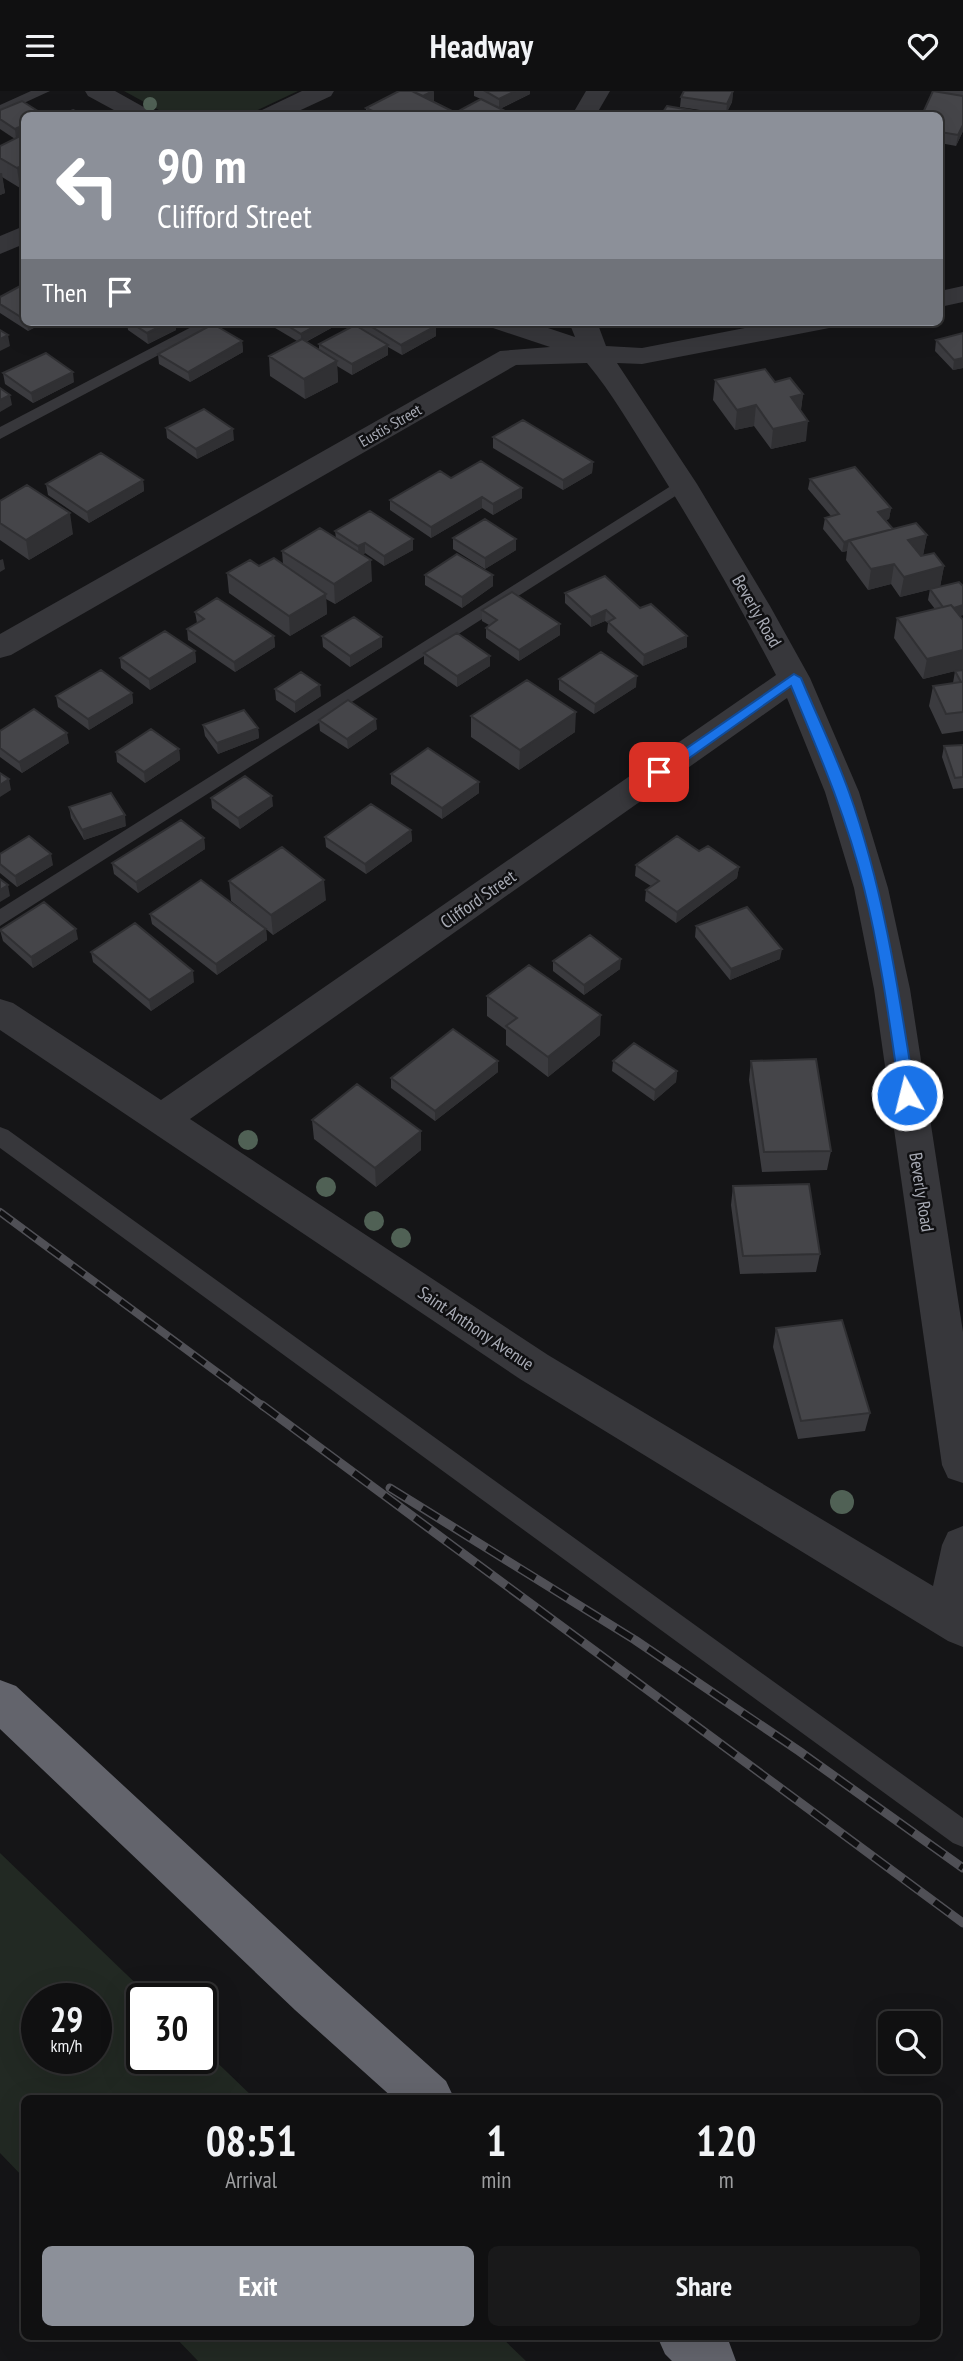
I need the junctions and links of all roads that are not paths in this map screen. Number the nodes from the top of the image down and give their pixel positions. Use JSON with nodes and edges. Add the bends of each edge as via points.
{"nodes":[{"id":1,"x":43,"y":91,"type":"edge"},
{"id":2,"x":97,"y":91,"type":"edge"},
{"id":3,"x":322,"y":91,"type":"edge"},
{"id":4,"x":598,"y":91,"type":"edge"},
{"id":5,"x":0,"y":110,"type":"edge"},
{"id":6,"x":135,"y":112,"type":"edge"},
{"id":7,"x":277,"y":112,"type":"edge"},
{"id":8,"x":586,"y":112,"type":"edge"},
{"id":9,"x":21,"y":236,"type":"edge"},
{"id":10,"x":0,"y":246,"type":"edge"},
{"id":11,"x":963,"y":294,"type":"edge"},
{"id":12,"x":943,"y":298,"type":"edge"},
{"id":13,"x":205,"y":326,"type":"edge"},
{"id":14,"x":514,"y":326,"type":"edge"},
{"id":15,"x":584,"y":326,"type":"edge"},
{"id":16,"x":798,"y":326,"type":"edge"},
{"id":17,"x":595,"y":354,"type":"junction"},
{"id":18,"x":0,"y":434,"type":"edge"},
{"id":19,"x":682,"y":484,"type":"junction"},
{"id":20,"x":0,"y":648,"type":"edge"},
{"id":21,"x":794,"y":678,"type":"junction"},
{"id":22,"x":0,"y":919,"type":"edge"},
{"id":23,"x":0,"y":1012,"type":"edge"},
{"id":24,"x":162,"y":1119,"type":"junction"},
{"id":25,"x":0,"y":1136,"type":"edge"},
{"id":26,"x":963,"y":1465,"type":"edge"},
{"id":27,"x":963,"y":1545,"type":"edge"},
{"id":28,"x":954,"y":1621,"type":"edge"},
{"id":29,"x":0,"y":1700,"type":"edge"},
{"id":30,"x":963,"y":1834,"type":"edge"},
{"id":31,"x":426,"y":2095,"type":"edge"},
{"id":32,"x":687,"y":2340,"type":"edge"},
{"id":33,"x":710,"y":2361,"type":"edge"}],
"edges":[{"from":1,"to":5,"type":"lane"},
{"from":2,"to":6,"type":"street"},
{"from":3,"to":7,"type":"street"},
{"from":4,"to":8,"type":"street"},
{"from":9,"to":10,"type":"street"},
{"from":11,"to":12,"type":"street"},
{"from":13,"to":18,"type":"lane"},
{"from":14,"to":17,"type":"street"},
{"from":15,"to":17,"type":"street","name":"Beverly Road"},
{"from":16,"to":17,"type":"street","name":"Eustis Street","via":[[642,356]]},
{"from":17,"to":19,"type":"street","name":"Beverly Road"},
{"from":17,"to":20,"type":"street","name":"Eustis Street","via":[[510,357]]},
{"from":19,"to":21,"type":"street","name":"Beverly Road"},
{"from":19,"to":22,"type":"lane"},
{"from":21,"to":24,"type":"street","name":"Clifford Street"},
{"from":21,"to":26,"type":"street","name":"Beverly Road","via":[[842,792],[871,888],[891,989]]},
{"from":23,"to":24,"type":"street","name":"Saint Anthony Avenue"},
{"from":24,"to":28,"type":"street","name":"Saint Anthony Avenue","via":[[534,1367]]},
{"from":25,"to":30,"type":"lane"},
{"from":27,"to":28,"type":"street"},
{"from":29,"to":31,"type":"highway"},
{"from":32,"to":33,"type":"highway"}]}
